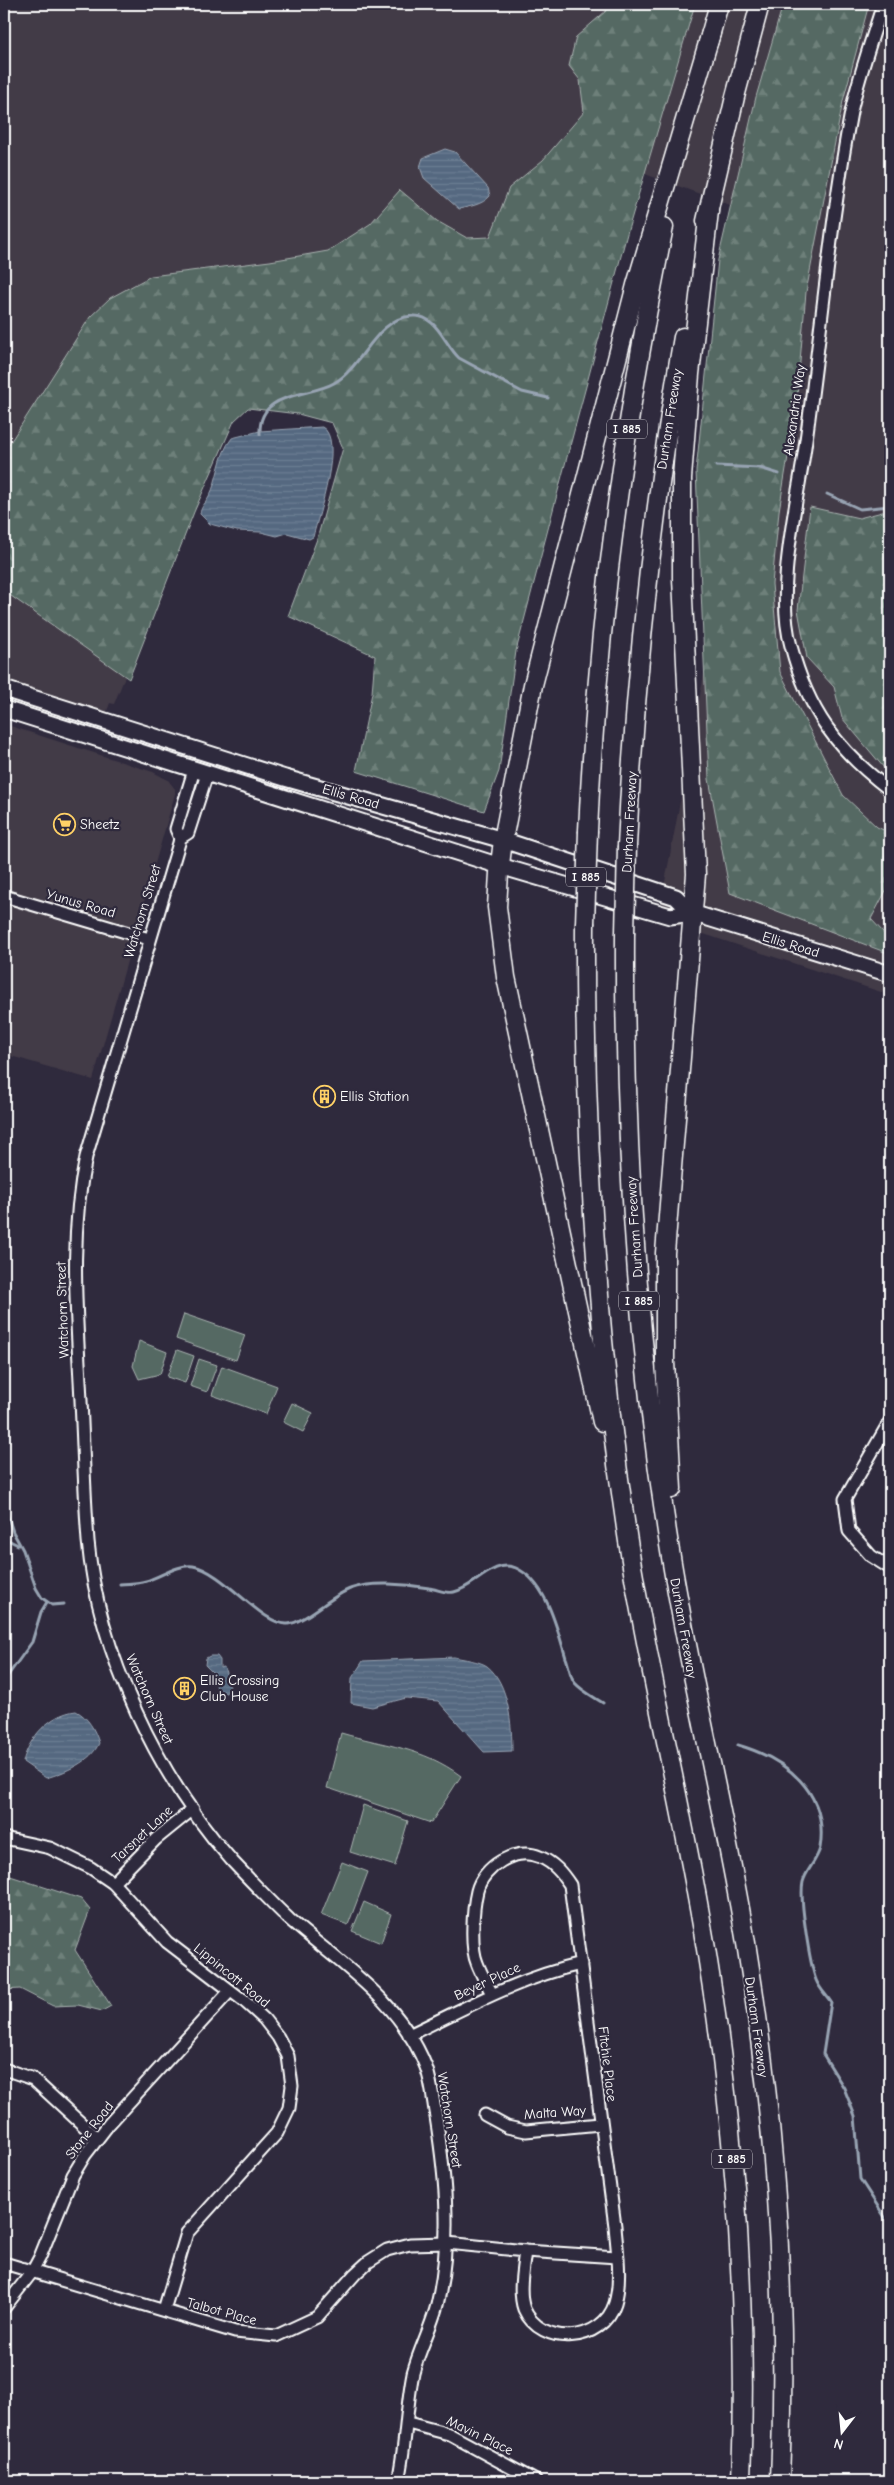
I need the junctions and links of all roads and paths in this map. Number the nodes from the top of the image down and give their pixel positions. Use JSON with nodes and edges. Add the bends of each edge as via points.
{"nodes":[{"id":1,"x":719,"y":4,"type":"edge"},
{"id":2,"x":760,"y":4,"type":"edge"},
{"id":3,"x":883,"y":4,"type":"edge"},
{"id":4,"x":711,"y":33,"type":"junction"},
{"id":5,"x":708,"y":211,"type":"junction"},
{"id":6,"x":4,"y":689,"type":"edge"},
{"id":7,"x":4,"y":710,"type":"edge"},
{"id":8,"x":99,"y":740,"type":"junction"},
{"id":9,"x":206,"y":752,"type":"junction"},
{"id":10,"x":201,"y":772,"type":"junction"},
{"id":11,"x":285,"y":778,"type":"junction"},
{"id":12,"x":890,"y":790,"type":"edge"},
{"id":13,"x":503,"y":840,"type":"junction"},
{"id":14,"x":500,"y":866,"type":"junction"},
{"id":15,"x":4,"y":896,"type":"edge"},
{"id":16,"x":692,"y":913,"type":"junction"},
{"id":17,"x":149,"y":939,"type":"junction"},
{"id":18,"x":890,"y":974,"type":"edge"},
{"id":19,"x":890,"y":1422,"type":"edge"},
{"id":20,"x":631,"y":1557,"type":"junction"},
{"id":21,"x":890,"y":1568,"type":"edge"},
{"id":22,"x":690,"y":1664,"type":"junction"},
{"id":23,"x":193,"y":1808,"type":"junction"},
{"id":24,"x":4,"y":1838,"type":"edge"},
{"id":25,"x":113,"y":1883,"type":"junction"},
{"id":26,"x":581,"y":1964,"type":"junction"},
{"id":27,"x":230,"y":1991,"type":"junction"},
{"id":28,"x":492,"y":1994,"type":"junction"},
{"id":29,"x":409,"y":2035,"type":"junction"},
{"id":30,"x":4,"y":2069,"type":"edge"},
{"id":31,"x":485,"y":2115,"type":"dead end"},
{"id":32,"x":600,"y":2124,"type":"junction"},
{"id":33,"x":98,"y":2138,"type":"junction"},
{"id":34,"x":447,"y":2243,"type":"junction"},
{"id":35,"x":525,"y":2251,"type":"junction"},
{"id":36,"x":617,"y":2257,"type":"junction"},
{"id":37,"x":4,"y":2263,"type":"edge"},
{"id":38,"x":32,"y":2272,"type":"junction"},
{"id":39,"x":4,"y":2308,"type":"edge"},
{"id":40,"x":164,"y":2310,"type":"junction"},
{"id":41,"x":408,"y":2423,"type":"junction"},
{"id":42,"x":398,"y":2481,"type":"edge"},
{"id":43,"x":536,"y":2481,"type":"edge"},
{"id":44,"x":741,"y":2481,"type":"edge"},
{"id":45,"x":780,"y":2481,"type":"edge"}],
"edges":[{"from":1,"to":4,"type":"highway","number":"I 885"},
{"from":2,"to":5,"type":"highway","name":"Durham Freeway","number":"I 885"},
{"from":3,"to":12,"type":"street","name":"Alexandria Way","via":[[855,96],[844,154],[790,539],[787,620],[790,645],[817,714],[841,746]]},
{"from":4,"to":13,"type":"highway","via":[[608,388],[532,686]]},
{"from":4,"to":20,"type":"highway","number":"I 885","bridge":true,"via":[[668,212],[626,431],[600,649],[588,831],[585,924],[587,1099],[596,1251],[611,1414]]},
{"from":5,"to":16,"type":"highway","via":[[682,478],[682,578],[696,854]]},
{"from":5,"to":22,"type":"highway","name":"Durham Freeway","number":"I 885","bridge":true,"via":[[684,331],[656,503],[639,662],[627,846],[625,934],[629,1156],[641,1316],[660,1486]]},
{"from":6,"to":9,"type":"main road","name":"Ellis Road"},
{"from":7,"to":8,"type":"main road","name":"Ellis Road"},
{"from":8,"to":9,"type":"main road","via":[[110,735],[180,752]]},
{"from":8,"to":10,"type":"main road","name":"Ellis Road"},
{"from":9,"to":11,"type":"main road","name":"Ellis Road"},
{"from":10,"to":11,"type":"main road","via":[[211,766],[271,780]]},
{"from":10,"to":14,"type":"main road","name":"Ellis Road"},
{"from":10,"to":17,"type":"street","name":"Watchorn Street","via":[[176,829],[180,838]]},
{"from":11,"to":13,"type":"main road","name":"Ellis Road"},
{"from":13,"to":14,"type":"highway"},
{"from":13,"to":16,"type":"main road","name":"Ellis Road","via":[[676,897]]},
{"from":14,"to":16,"type":"main road","name":"Ellis Road","via":[[670,916]]},
{"from":14,"to":20,"type":"highway","via":[[497,907],[506,977]]},
{"from":15,"to":17,"type":"street","name":"Yunus Road"},
{"from":16,"to":18,"type":"main road","name":"Ellis Road"},
{"from":16,"to":22,"type":"highway","via":[[668,1199],[664,1307],[671,1482]]},
{"from":17,"to":23,"type":"street","name":"Watchorn Street","via":[[86,1157],[76,1220],[75,1272],[88,1543],[99,1605],[126,1689],[148,1739]]},
{"from":19,"to":21,"type":"street","via":[[846,1499],[849,1531],[872,1556]]},
{"from":20,"to":44,"type":"highway","number":"I 885","via":[[697,1896],[722,2057],[741,2295]]},
{"from":22,"to":45,"type":"highway","name":"Durham Freeway","number":"I 885","via":[[736,1889],[764,2071],[781,2294]]},
{"from":23,"to":25,"type":"street","name":"Tarsnet Lane","via":[[156,1839]]},
{"from":23,"to":29,"type":"street","name":"Watchorn Street","via":[[221,1848],[251,1882],[289,1919],[364,1980],[390,2007]]},
{"from":24,"to":25,"type":"street","name":"Lippincott Road","via":[[50,1848]]},
{"from":25,"to":27,"type":"street","name":"Lippincott Road","via":[[167,1942]]},
{"from":26,"to":28,"type":"street","name":"Beyer Place","via":[[546,1972]]},
{"from":26,"to":28,"type":"street","name":"Fitchie Place","via":[[570,1885],[558,1868],[538,1856],[517,1855],[499,1862],[486,1872],[477,1890],[473,1939],[476,1962]]},
{"from":26,"to":32,"type":"street","name":"Fitchie Place"},
{"from":27,"to":33,"type":"street","name":"Stone Road"},
{"from":27,"to":40,"type":"street","name":"Lippincott Road","via":[[264,2019],[288,2056],[292,2086],[289,2108],[277,2133],[187,2233]]},
{"from":28,"to":29,"type":"street","name":"Beyer Place"},
{"from":29,"to":34,"type":"street","name":"Watchorn Street","via":[[426,2066],[431,2087],[441,2145]]},
{"from":30,"to":33,"type":"street","via":[[32,2079]]},
{"from":31,"to":32,"type":"street","name":"Malta Way","via":[[507,2127],[526,2131]]},
{"from":32,"to":36,"type":"street","name":"Fitchie Place"},
{"from":33,"to":38,"type":"street","name":"Stone Road","via":[[74,2175]]},
{"from":34,"to":35,"type":"street","name":"Talbot Place"},
{"from":34,"to":40,"type":"street","name":"Talbot Place","via":[[410,2244],[387,2250],[355,2274],[317,2317],[276,2336],[235,2332]]},
{"from":34,"to":41,"type":"street","name":"Watchorn Street","via":[[436,2309],[413,2375]]},
{"from":35,"to":36,"type":"street","name":"Talbot Place"},
{"from":35,"to":36,"type":"street","name":"Fitchie Place","via":[[524,2308],[545,2331],[571,2336],[585,2334],[608,2318],[615,2303]]},
{"from":37,"to":38,"type":"street","name":"Talbot Place"},
{"from":38,"to":39,"type":"street","name":"Stone Road"},
{"from":38,"to":40,"type":"street","name":"Talbot Place"},
{"from":41,"to":42,"type":"street","name":"Watchorn Street"},
{"from":41,"to":43,"type":"street","name":"Mavin Place","via":[[448,2434]]}]}
